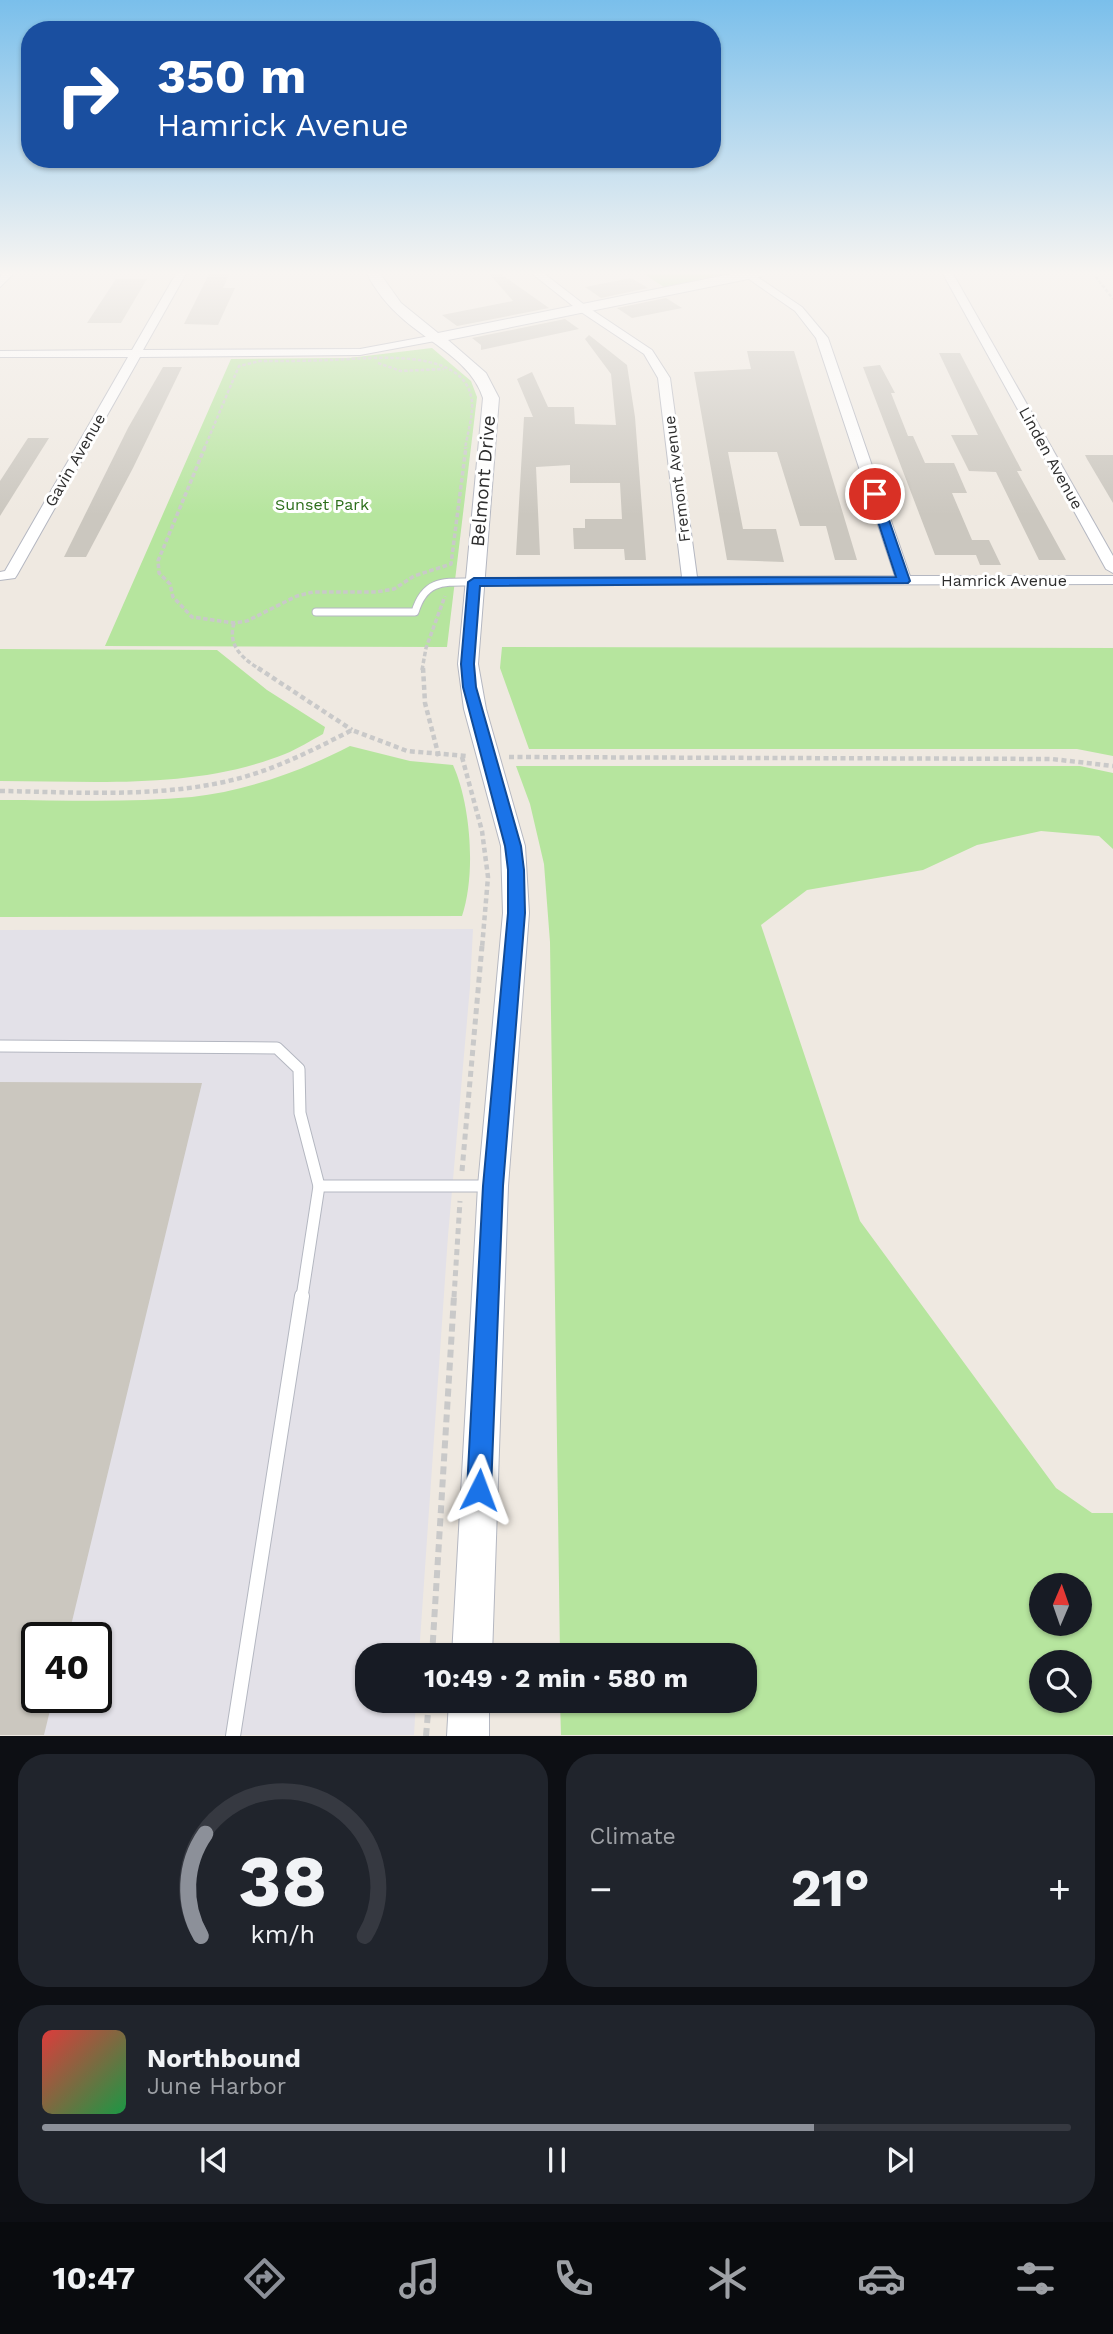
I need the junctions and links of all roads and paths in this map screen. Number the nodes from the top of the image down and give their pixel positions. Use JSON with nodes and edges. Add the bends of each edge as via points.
{"nodes":[{"id":1,"x":246,"y":353,"type":"edge"},
{"id":2,"x":453,"y":353,"type":"edge"},
{"id":3,"x":649,"y":353,"type":"edge"},
{"id":4,"x":827,"y":353,"type":"edge"},
{"id":5,"x":992,"y":353,"type":"edge"},
{"id":6,"x":0,"y":354,"type":"edge"},
{"id":7,"x":135,"y":354,"type":"junction"},
{"id":8,"x":372,"y":357,"type":"junction"},
{"id":9,"x":449,"y":368,"type":"junction"},
{"id":10,"x":451,"y":564,"type":"junction"},
{"id":11,"x":1113,"y":569,"type":"edge"},
{"id":12,"x":5,"y":575,"type":"edge"},
{"id":13,"x":1113,"y":580,"type":"edge"},
{"id":14,"x":690,"y":581,"type":"junction"},
{"id":15,"x":904,"y":581,"type":"junction"},
{"id":16,"x":448,"y":582,"type":"junction"},
{"id":17,"x":474,"y":582,"type":"junction"},
{"id":18,"x":316,"y":612,"type":"dead end"},
{"id":19,"x":234,"y":623,"type":"junction"},
{"id":20,"x":352,"y":730,"type":"junction"},
{"id":21,"x":489,"y":756,"type":"junction"},
{"id":22,"x":439,"y":757,"type":"junction"},
{"id":23,"x":1113,"y":766,"type":"edge"},
{"id":24,"x":0,"y":791,"type":"edge"},
{"id":25,"x":0,"y":1045,"type":"edge"},
{"id":26,"x":319,"y":1186,"type":"junction"},
{"id":27,"x":493,"y":1186,"type":"junction"},
{"id":28,"x":473,"y":1643,"type":"edge"},
{"id":29,"x":428,"y":1713,"type":"edge"},
{"id":30,"x":469,"y":1713,"type":"edge"},
{"id":31,"x":233,"y":1735,"type":"edge"},
{"id":32,"x":426,"y":1735,"type":"edge"},
{"id":33,"x":468,"y":1735,"type":"edge"}],
"edges":[{"from":1,"to":7,"type":"street"},
{"from":2,"to":17,"type":"street","name":"Belmont Drive","via":[[490,390]]},
{"from":3,"to":14,"type":"street","name":"Fremont Avenue","via":[[664,379]]},
{"from":4,"to":15,"type":"street"},
{"from":5,"to":11,"type":"street","name":"Linden Avenue"},
{"from":6,"to":7,"type":"street"},
{"from":7,"to":12,"type":"street","name":"Gavin Avenue"},
{"from":8,"to":9,"type":"path","via":[[390,356]]},
{"from":8,"to":9,"type":"path","via":[[401,371]]},
{"from":8,"to":19,"type":"path","via":[[250,361],[239,366],[158,561],[159,573],[170,584],[173,597],[192,617]]},
{"from":9,"to":10,"type":"path","via":[[472,397]]},
{"from":10,"to":16,"type":"path"},
{"from":10,"to":19,"type":"path","via":[[414,576],[394,589],[297,596]]},
{"from":13,"to":15,"type":"street","name":"Hamrick Avenue"},
{"from":14,"to":15,"type":"street","name":"Hamrick Avenue"},
{"from":14,"to":17,"type":"street","name":"Hamrick Avenue"},
{"from":16,"to":17,"type":"lane"},
{"from":16,"to":18,"type":"lane","via":[[418,595],[415,612]]},
{"from":16,"to":22,"type":"path","via":[[422,666],[422,691]]},
{"from":17,"to":21,"type":"street","name":"Belmont Drive","via":[[468,664]]},
{"from":19,"to":20,"type":"path","via":[[230,633],[233,647],[247,661]]},
{"from":20,"to":22,"type":"path","via":[[389,748]]},
{"from":20,"to":24,"type":"path","via":[[288,762],[210,784],[147,791]]},
{"from":21,"to":22,"type":"path"},
{"from":21,"to":23,"type":"path","via":[[1052,759]]},
{"from":21,"to":27,"type":"street","name":"Belmont Drive","via":[[516,870]]},
{"from":25,"to":26,"type":"lane","via":[[276,1048],[299,1069],[300,1113]]},
{"from":26,"to":27,"type":"lane"},
{"from":26,"to":31,"type":"lane"},
{"from":27,"to":28,"type":"street","name":"Belmont Drive"},
{"from":29,"to":32,"type":"path"},
{"from":30,"to":33,"type":"street"}]}
